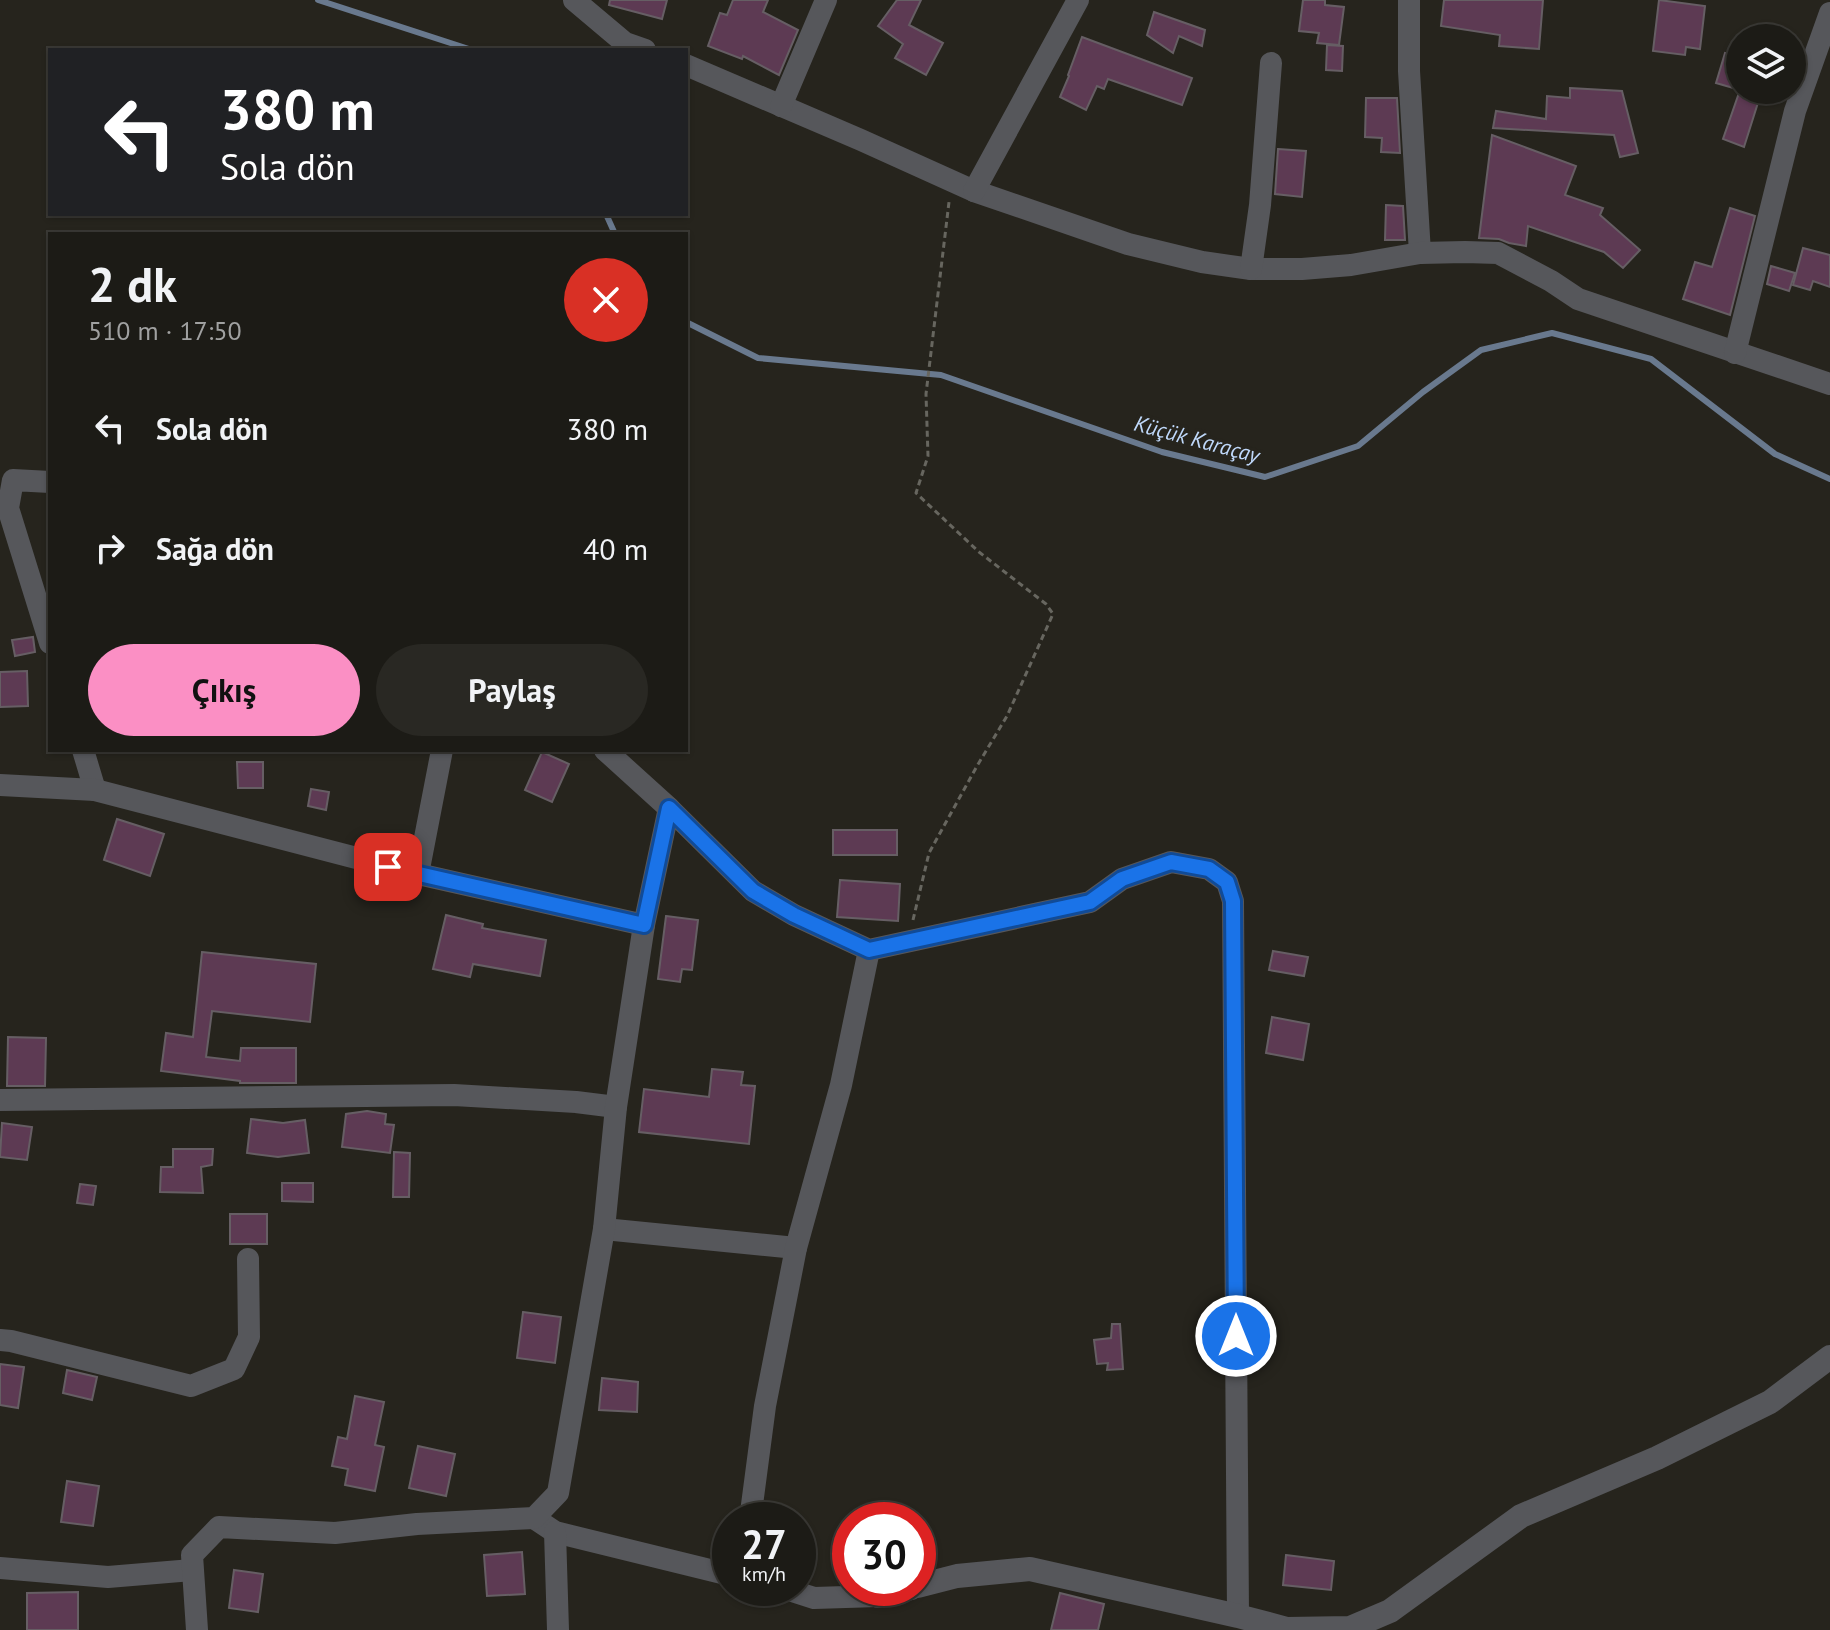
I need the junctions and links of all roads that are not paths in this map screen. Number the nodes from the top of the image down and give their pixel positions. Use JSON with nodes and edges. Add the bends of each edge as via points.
{"nodes":[{"id":1,"x":826,"y":0,"type":"edge"},
{"id":2,"x":1078,"y":0,"type":"edge"},
{"id":3,"x":1409,"y":0,"type":"edge"},
{"id":4,"x":581,"y":2,"type":"edge"},
{"id":5,"x":1830,"y":13,"type":"edge"},
{"id":6,"x":639,"y":48,"type":"edge"},
{"id":7,"x":1271,"y":63,"type":"dead end"},
{"id":8,"x":688,"y":66,"type":"edge"},
{"id":9,"x":781,"y":106,"type":"junction"},
{"id":10,"x":974,"y":191,"type":"junction"},
{"id":11,"x":1420,"y":253,"type":"junction"},
{"id":12,"x":1251,"y":269,"type":"junction"},
{"id":13,"x":1735,"y":353,"type":"junction"},
{"id":14,"x":1830,"y":384,"type":"edge"},
{"id":15,"x":6,"y":475,"type":"edge"},
{"id":16,"x":48,"y":482,"type":"edge"},
{"id":17,"x":48,"y":637,"type":"edge"},
{"id":18,"x":84,"y":752,"type":"edge"},
{"id":19,"x":442,"y":752,"type":"edge"},
{"id":20,"x":607,"y":752,"type":"edge"},
{"id":21,"x":0,"y":785,"type":"edge"},
{"id":22,"x":95,"y":790,"type":"junction"},
{"id":23,"x":669,"y":808,"type":"junction"},
{"id":24,"x":418,"y":874,"type":"junction"},
{"id":25,"x":644,"y":925,"type":"junction"},
{"id":26,"x":869,"y":950,"type":"junction"},
{"id":27,"x":0,"y":1100,"type":"edge"},
{"id":28,"x":616,"y":1107,"type":"junction"},
{"id":29,"x":604,"y":1229,"type":"junction"},
{"id":30,"x":796,"y":1248,"type":"junction"},
{"id":31,"x":248,"y":1259,"type":"dead end"},
{"id":32,"x":0,"y":1340,"type":"edge"},
{"id":33,"x":1830,"y":1357,"type":"edge"},
{"id":34,"x":752,"y":1502,"type":"edge"},
{"id":35,"x":534,"y":1518,"type":"junction"},
{"id":36,"x":555,"y":1532,"type":"junction"},
{"id":37,"x":0,"y":1568,"type":"edge"},
{"id":38,"x":192,"y":1570,"type":"junction"},
{"id":39,"x":712,"y":1571,"type":"edge"},
{"id":40,"x":936,"y":1581,"type":"edge"},
{"id":41,"x":1238,"y":1616,"type":"junction"},
{"id":42,"x":197,"y":1630,"type":"edge"},
{"id":43,"x":558,"y":1630,"type":"edge"}],
"edges":[{"from":1,"to":9,"type":"street"},
{"from":2,"to":10,"type":"street"},
{"from":3,"to":11,"type":"street"},
{"from":4,"to":6,"type":"street","via":[[625,43]]},
{"from":5,"to":13,"type":"street","via":[[1795,111]]},
{"from":7,"to":12,"type":"street"},
{"from":8,"to":9,"type":"street"},
{"from":9,"to":10,"type":"street"},
{"from":10,"to":12,"type":"street","via":[[1128,244]]},
{"from":11,"to":12,"type":"street","via":[[1351,265]]},
{"from":11,"to":13,"type":"street","via":[[1498,253],[1578,299]]},
{"from":13,"to":14,"type":"street"},
{"from":15,"to":16,"type":"street"},
{"from":15,"to":17,"type":"street","via":[[8,508]]},
{"from":18,"to":22,"type":"street"},
{"from":19,"to":24,"type":"street"},
{"from":20,"to":23,"type":"street"},
{"from":21,"to":22,"type":"street"},
{"from":22,"to":24,"type":"street"},
{"from":23,"to":25,"type":"street"},
{"from":23,"to":26,"type":"street","via":[[753,891]]},
{"from":24,"to":25,"type":"street"},
{"from":25,"to":28,"type":"street"},
{"from":26,"to":30,"type":"street","via":[[841,1085]]},
{"from":26,"to":41,"type":"street","via":[[1090,902],[1122,879],[1171,862],[1209,869],[1227,882],[1233,901]]},
{"from":27,"to":28,"type":"street","via":[[454,1095]]},
{"from":28,"to":29,"type":"street"},
{"from":29,"to":30,"type":"street"},
{"from":29,"to":35,"type":"street","via":[[558,1493]]},
{"from":30,"to":34,"type":"street"},
{"from":31,"to":32,"type":"street","via":[[249,1337],[234,1369],[191,1386]]},
{"from":33,"to":41,"type":"street","via":[[1770,1402],[1521,1516],[1390,1611],[1350,1628],[1287,1629]]},
{"from":35,"to":36,"type":"street"},
{"from":35,"to":38,"type":"street","via":[[335,1533],[219,1527],[192,1555]]},
{"from":36,"to":39,"type":"street"},
{"from":36,"to":43,"type":"street"},
{"from":37,"to":38,"type":"street","via":[[108,1577]]},
{"from":38,"to":42,"type":"street"},
{"from":40,"to":41,"type":"street","via":[[1030,1569]]}]}
